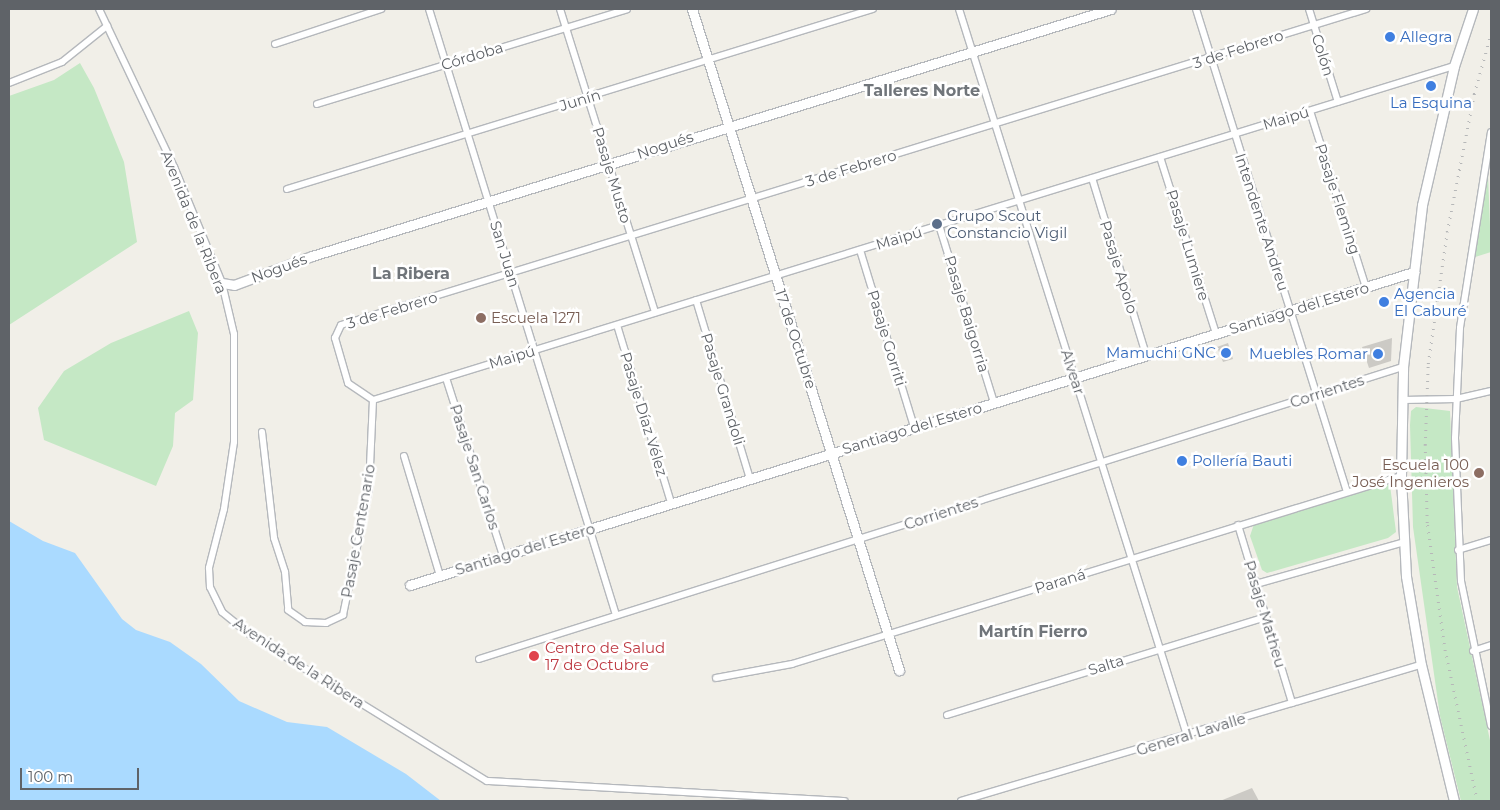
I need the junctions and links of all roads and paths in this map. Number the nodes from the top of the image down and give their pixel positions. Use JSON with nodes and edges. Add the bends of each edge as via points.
{"nodes":[{"id":1,"x":99,"y":9,"type":"edge"},
{"id":2,"x":381,"y":9,"type":"edge"},
{"id":3,"x":429,"y":9,"type":"edge"},
{"id":4,"x":560,"y":9,"type":"edge"},
{"id":5,"x":626,"y":9,"type":"edge"},
{"id":6,"x":692,"y":9,"type":"edge"},
{"id":7,"x":873,"y":9,"type":"edge"},
{"id":8,"x":958,"y":9,"type":"edge"},
{"id":9,"x":1111,"y":9,"type":"edge"},
{"id":10,"x":1196,"y":9,"type":"edge"},
{"id":11,"x":1309,"y":9,"type":"edge"},
{"id":12,"x":1366,"y":9,"type":"edge"},
{"id":13,"x":1473,"y":9,"type":"edge"},
{"id":14,"x":1314,"y":24,"type":"junction"},
{"id":15,"x":107,"y":26,"type":"junction"},
{"id":16,"x":566,"y":27,"type":"junction"},
{"id":17,"x":275,"y":44,"type":"dead end"},
{"id":18,"x":972,"y":52,"type":"junction"},
{"id":19,"x":1210,"y":58,"type":"junction"},
{"id":20,"x":708,"y":60,"type":"junction"},
{"id":21,"x":446,"y":64,"type":"junction"},
{"id":22,"x":1454,"y":66,"type":"junction"},
{"id":23,"x":9,"y":83,"type":"edge"},
{"id":24,"x":588,"y":97,"type":"junction"},
{"id":25,"x":1338,"y":102,"type":"junction"},
{"id":26,"x":317,"y":104,"type":"dead end"},
{"id":27,"x":1310,"y":111,"type":"junction"},
{"id":28,"x":995,"y":124,"type":"junction"},
{"id":29,"x":728,"y":125,"type":"junction"},
{"id":30,"x":1491,"y":132,"type":"edge"},
{"id":31,"x":1234,"y":134,"type":"junction"},
{"id":32,"x":468,"y":135,"type":"junction"},
{"id":33,"x":1160,"y":157,"type":"junction"},
{"id":34,"x":1486,"y":162,"type":"junction"},
{"id":35,"x":609,"y":164,"type":"junction"},
{"id":36,"x":1491,"y":168,"type":"edge"},
{"id":37,"x":1092,"y":178,"type":"junction"},
{"id":38,"x":287,"y":189,"type":"dead end"},
{"id":39,"x":752,"y":199,"type":"junction"},
{"id":40,"x":1019,"y":201,"type":"junction"},
{"id":41,"x":489,"y":204,"type":"junction"},
{"id":42,"x":939,"y":225,"type":"junction"},
{"id":43,"x":631,"y":236,"type":"junction"},
{"id":44,"x":860,"y":250,"type":"junction"},
{"id":45,"x":1414,"y":272,"type":"junction"},
{"id":46,"x":511,"y":273,"type":"junction"},
{"id":47,"x":775,"y":276,"type":"junction"},
{"id":48,"x":222,"y":283,"type":"junction"},
{"id":49,"x":1366,"y":288,"type":"junction"},
{"id":50,"x":696,"y":300,"type":"junction"},
{"id":51,"x":1290,"y":311,"type":"junction"},
{"id":52,"x":655,"y":313,"type":"junction"},
{"id":53,"x":617,"y":325,"type":"junction"},
{"id":54,"x":1216,"y":334,"type":"junction"},
{"id":55,"x":534,"y":350,"type":"junction"},
{"id":56,"x":1146,"y":355,"type":"junction"},
{"id":57,"x":1403,"y":367,"type":"junction"},
{"id":58,"x":446,"y":378,"type":"junction"},
{"id":59,"x":1075,"y":378,"type":"junction"},
{"id":60,"x":1491,"y":391,"type":"edge"},
{"id":61,"x":1318,"y":394,"type":"junction"},
{"id":62,"x":1456,"y":399,"type":"junction"},
{"id":63,"x":372,"y":400,"type":"junction"},
{"id":64,"x":1403,"y":400,"type":"junction"},
{"id":65,"x":994,"y":403,"type":"junction"},
{"id":66,"x":914,"y":427,"type":"junction"},
{"id":67,"x":262,"y":432,"type":"dead end"},
{"id":68,"x":832,"y":453,"type":"junction"},
{"id":69,"x":404,"y":456,"type":"dead end"},
{"id":70,"x":1102,"y":462,"type":"junction"},
{"id":71,"x":1401,"y":476,"type":"junction"},
{"id":72,"x":750,"y":478,"type":"junction"},
{"id":73,"x":1347,"y":492,"type":"junction"},
{"id":74,"x":670,"y":503,"type":"junction"},
{"id":75,"x":1238,"y":526,"type":"junction"},
{"id":76,"x":590,"y":529,"type":"junction"},
{"id":77,"x":858,"y":540,"type":"junction"},
{"id":78,"x":1491,"y":540,"type":"edge"},
{"id":79,"x":1404,"y":542,"type":"junction"},
{"id":80,"x":1458,"y":550,"type":"junction"},
{"id":81,"x":504,"y":556,"type":"junction"},
{"id":82,"x":1132,"y":558,"type":"junction"},
{"id":83,"x":440,"y":576,"type":"junction"},
{"id":84,"x":1256,"y":584,"type":"junction"},
{"id":85,"x":410,"y":585,"type":"dead end"},
{"id":86,"x":616,"y":615,"type":"junction"},
{"id":87,"x":1266,"y":617,"type":"junction"},
{"id":88,"x":886,"y":634,"type":"junction"},
{"id":89,"x":1491,"y":646,"type":"edge"},
{"id":90,"x":1160,"y":648,"type":"junction"},
{"id":91,"x":1473,"y":651,"type":"junction"},
{"id":92,"x":479,"y":660,"type":"dead end"},
{"id":93,"x":1421,"y":664,"type":"junction"},
{"id":94,"x":899,"y":670,"type":"dead end"},
{"id":95,"x":716,"y":678,"type":"dead end"},
{"id":96,"x":1292,"y":703,"type":"junction"},
{"id":97,"x":947,"y":715,"type":"dead end"},
{"id":98,"x":1491,"y":726,"type":"edge"},
{"id":99,"x":1187,"y":735,"type":"junction"},
{"id":100,"x":844,"y":801,"type":"edge"},
{"id":101,"x":961,"y":801,"type":"edge"},
{"id":102,"x":1454,"y":801,"type":"edge"}],
"edges":[{"from":1,"to":15,"type":"street","name":"Avenida de la Ribera"},
{"from":2,"to":17,"type":"street"},
{"from":3,"to":21,"type":"street","name":"San Juan"},
{"from":4,"to":16,"type":"street","name":"Pasaje Musto"},
{"from":5,"to":16,"type":"street","name":"Córdoba"},
{"from":6,"to":20,"type":"street","name":"17 de Octubre"},
{"from":7,"to":20,"type":"street","name":"Junín"},
{"from":8,"to":18,"type":"street","name":"Alvear"},
{"from":9,"to":18,"type":"street","name":"Nogués"},
{"from":10,"to":19,"type":"street","name":"Intendente Andreu"},
{"from":11,"to":14,"type":"street","name":"Colón"},
{"from":12,"to":14,"type":"street","name":"3 de Febrero"},
{"from":13,"to":22,"type":"street"},
{"from":14,"to":19,"type":"street","name":"3 de Febrero"},
{"from":14,"to":25,"type":"street","name":"Colón"},
{"from":15,"to":23,"type":"street","via":[[62,62]]},
{"from":15,"to":48,"type":"street","name":"Avenida de la Ribera","via":[[174,167]]},
{"from":16,"to":21,"type":"street","name":"Córdoba"},
{"from":16,"to":24,"type":"street","name":"Pasaje Musto"},
{"from":18,"to":28,"type":"street","name":"Alvear"},
{"from":18,"to":29,"type":"street","name":"Nogués"},
{"from":19,"to":28,"type":"street","name":"3 de Febrero"},
{"from":19,"to":31,"type":"street","name":"Intendente Andreu"},
{"from":20,"to":24,"type":"street","name":"Junín"},
{"from":20,"to":29,"type":"street","name":"17 de Octubre"},
{"from":21,"to":26,"type":"street","name":"Córdoba"},
{"from":21,"to":32,"type":"street","name":"San Juan"},
{"from":22,"to":25,"type":"street","name":"Maipú"},
{"from":22,"to":45,"type":"street","via":[[1424,196]]},
{"from":24,"to":32,"type":"street","name":"Junín"},
{"from":24,"to":35,"type":"street","name":"Pasaje Musto"},
{"from":25,"to":27,"type":"street","name":"Maipú"},
{"from":27,"to":31,"type":"street","name":"Maipú"},
{"from":27,"to":49,"type":"street","name":"Pasaje Fleming"},
{"from":28,"to":39,"type":"street","name":"3 de Febrero"},
{"from":28,"to":40,"type":"street","name":"Alvear"},
{"from":29,"to":35,"type":"street","name":"Nogués"},
{"from":29,"to":39,"type":"street","name":"17 de Octubre"},
{"from":30,"to":34,"type":"street"},
{"from":31,"to":33,"type":"street","name":"Maipú"},
{"from":31,"to":51,"type":"street","name":"Intendente Andreu"},
{"from":32,"to":38,"type":"street","name":"Junín"},
{"from":32,"to":41,"type":"street","name":"San Juan"},
{"from":33,"to":37,"type":"street","name":"Maipú"},
{"from":33,"to":54,"type":"street","name":"Pasaje Lumiere"},
{"from":34,"to":36,"type":"street"},
{"from":34,"to":62,"type":"street","via":[[1460,328]]},
{"from":35,"to":41,"type":"street","name":"Nogués"},
{"from":35,"to":43,"type":"street","name":"Pasaje Musto"},
{"from":37,"to":40,"type":"street","name":"Maipú"},
{"from":37,"to":56,"type":"street","name":"Pasaje Apolo"},
{"from":39,"to":43,"type":"street","name":"3 de Febrero"},
{"from":39,"to":47,"type":"street","name":"17 de Octubre"},
{"from":40,"to":42,"type":"street","name":"Maipú"},
{"from":40,"to":59,"type":"street","name":"Alvear"},
{"from":41,"to":46,"type":"street","name":"San Juan"},
{"from":41,"to":48,"type":"street","name":"Nogués","via":[[312,256],[234,285]]},
{"from":42,"to":44,"type":"street","name":"Maipú"},
{"from":42,"to":65,"type":"street","name":"Pasaje Baigorria"},
{"from":43,"to":46,"type":"street","name":"3 de Febrero"},
{"from":43,"to":52,"type":"street","name":"Pasaje Musto"},
{"from":44,"to":47,"type":"street","name":"Maipú"},
{"from":44,"to":66,"type":"street","name":"Pasaje Gorriti"},
{"from":45,"to":49,"type":"street","name":"Santiago del Estero"},
{"from":45,"to":57,"type":"street"},
{"from":46,"to":55,"type":"street","name":"San Juan"},
{"from":46,"to":63,"type":"street","name":"3 de Febrero","via":[[336,329],[336,349],[348,383]]},
{"from":47,"to":50,"type":"street","name":"Maipú"},
{"from":47,"to":68,"type":"street","name":"17 de Octubre"},
{"from":48,"to":100,"type":"street","name":"Avenida de la Ribera","via":[[234,334],[237,380],[234,442],[224,509],[209,568],[210,587],[222,612],[252,636],[487,781]]},
{"from":49,"to":51,"type":"street","name":"Santiago del Estero"},
{"from":50,"to":52,"type":"street","name":"Maipú"},
{"from":50,"to":72,"type":"street","name":"Pasaje Grandoli"},
{"from":51,"to":54,"type":"street","name":"Santiago del Estero"},
{"from":51,"to":61,"type":"street","name":"Intendente Andreu"},
{"from":52,"to":53,"type":"street","name":"Maipú"},
{"from":53,"to":55,"type":"street","name":"Maipú"},
{"from":53,"to":74,"type":"street","name":"Pasaje Díaz Vélez"},
{"from":54,"to":56,"type":"street","name":"Santiago del Estero"},
{"from":55,"to":58,"type":"street","name":"Maipú"},
{"from":55,"to":76,"type":"street","name":"San Juan"},
{"from":56,"to":59,"type":"street","name":"Santiago del Estero"},
{"from":57,"to":61,"type":"street","name":"Corrientes"},
{"from":57,"to":64,"type":"street"},
{"from":58,"to":63,"type":"street","name":"Maipú"},
{"from":58,"to":81,"type":"street","name":"Pasaje San Carlos"},
{"from":59,"to":65,"type":"street","name":"Santiago del Estero"},
{"from":59,"to":70,"type":"street","name":"Alvear"},
{"from":60,"to":62,"type":"street"},
{"from":61,"to":70,"type":"street","name":"Corrientes"},
{"from":61,"to":73,"type":"street","name":"Intendente Andreu"},
{"from":62,"to":64,"type":"street"},
{"from":62,"to":80,"type":"street"},
{"from":63,"to":67,"type":"street","name":"Pasaje Centenario","via":[[369,488],[343,615],[326,623],[305,622],[288,610],[285,572],[274,538]]},
{"from":64,"to":71,"type":"street"},
{"from":65,"to":66,"type":"street","name":"Santiago del Estero"},
{"from":66,"to":68,"type":"street","name":"Santiago del Estero"},
{"from":68,"to":72,"type":"street","name":"Santiago del Estero"},
{"from":68,"to":77,"type":"street","name":"17 de Octubre"},
{"from":69,"to":83,"type":"street"},
{"from":70,"to":77,"type":"street","name":"Corrientes"},
{"from":70,"to":82,"type":"street","name":"Alvear"},
{"from":71,"to":73,"type":"street","name":"Paraná"},
{"from":71,"to":79,"type":"street"},
{"from":72,"to":74,"type":"street","name":"Santiago del Estero"},
{"from":73,"to":75,"type":"street","name":"Paraná"},
{"from":74,"to":76,"type":"street","name":"Santiago del Estero"},
{"from":75,"to":82,"type":"street","name":"Paraná"},
{"from":75,"to":84,"type":"street","name":"Pasaje Matheu"},
{"from":76,"to":81,"type":"street","name":"Santiago del Estero"},
{"from":76,"to":86,"type":"street","name":"San Juan"},
{"from":77,"to":86,"type":"street","name":"Corrientes"},
{"from":77,"to":88,"type":"street","name":"17 de Octubre"},
{"from":78,"to":80,"type":"street"},
{"from":79,"to":84,"type":"street"},
{"from":79,"to":93,"type":"street"},
{"from":80,"to":91,"type":"street"},
{"from":81,"to":83,"type":"street","name":"Santiago del Estero"},
{"from":82,"to":88,"type":"street","name":"Paraná"},
{"from":82,"to":90,"type":"street","name":"Alvear"},
{"from":83,"to":85,"type":"street","name":"Santiago del Estero"},
{"from":84,"to":87,"type":"street","name":"Pasaje Matheu"},
{"from":86,"to":92,"type":"street","name":"Corrientes"},
{"from":87,"to":90,"type":"street","name":"Salta"},
{"from":87,"to":96,"type":"street","name":"Pasaje Matheu"},
{"from":88,"to":94,"type":"street","name":"17 de Octubre"},
{"from":88,"to":95,"type":"street","name":"Paraná","via":[[792,664]]},
{"from":89,"to":91,"type":"street"},
{"from":90,"to":97,"type":"street","name":"Salta"},
{"from":90,"to":99,"type":"street","name":"Alvear"},
{"from":91,"to":98,"type":"street"},
{"from":93,"to":96,"type":"street","name":"General Lavalle"},
{"from":93,"to":102,"type":"street"},
{"from":96,"to":99,"type":"street","name":"General Lavalle"},
{"from":99,"to":101,"type":"street","name":"General Lavalle"}]}
